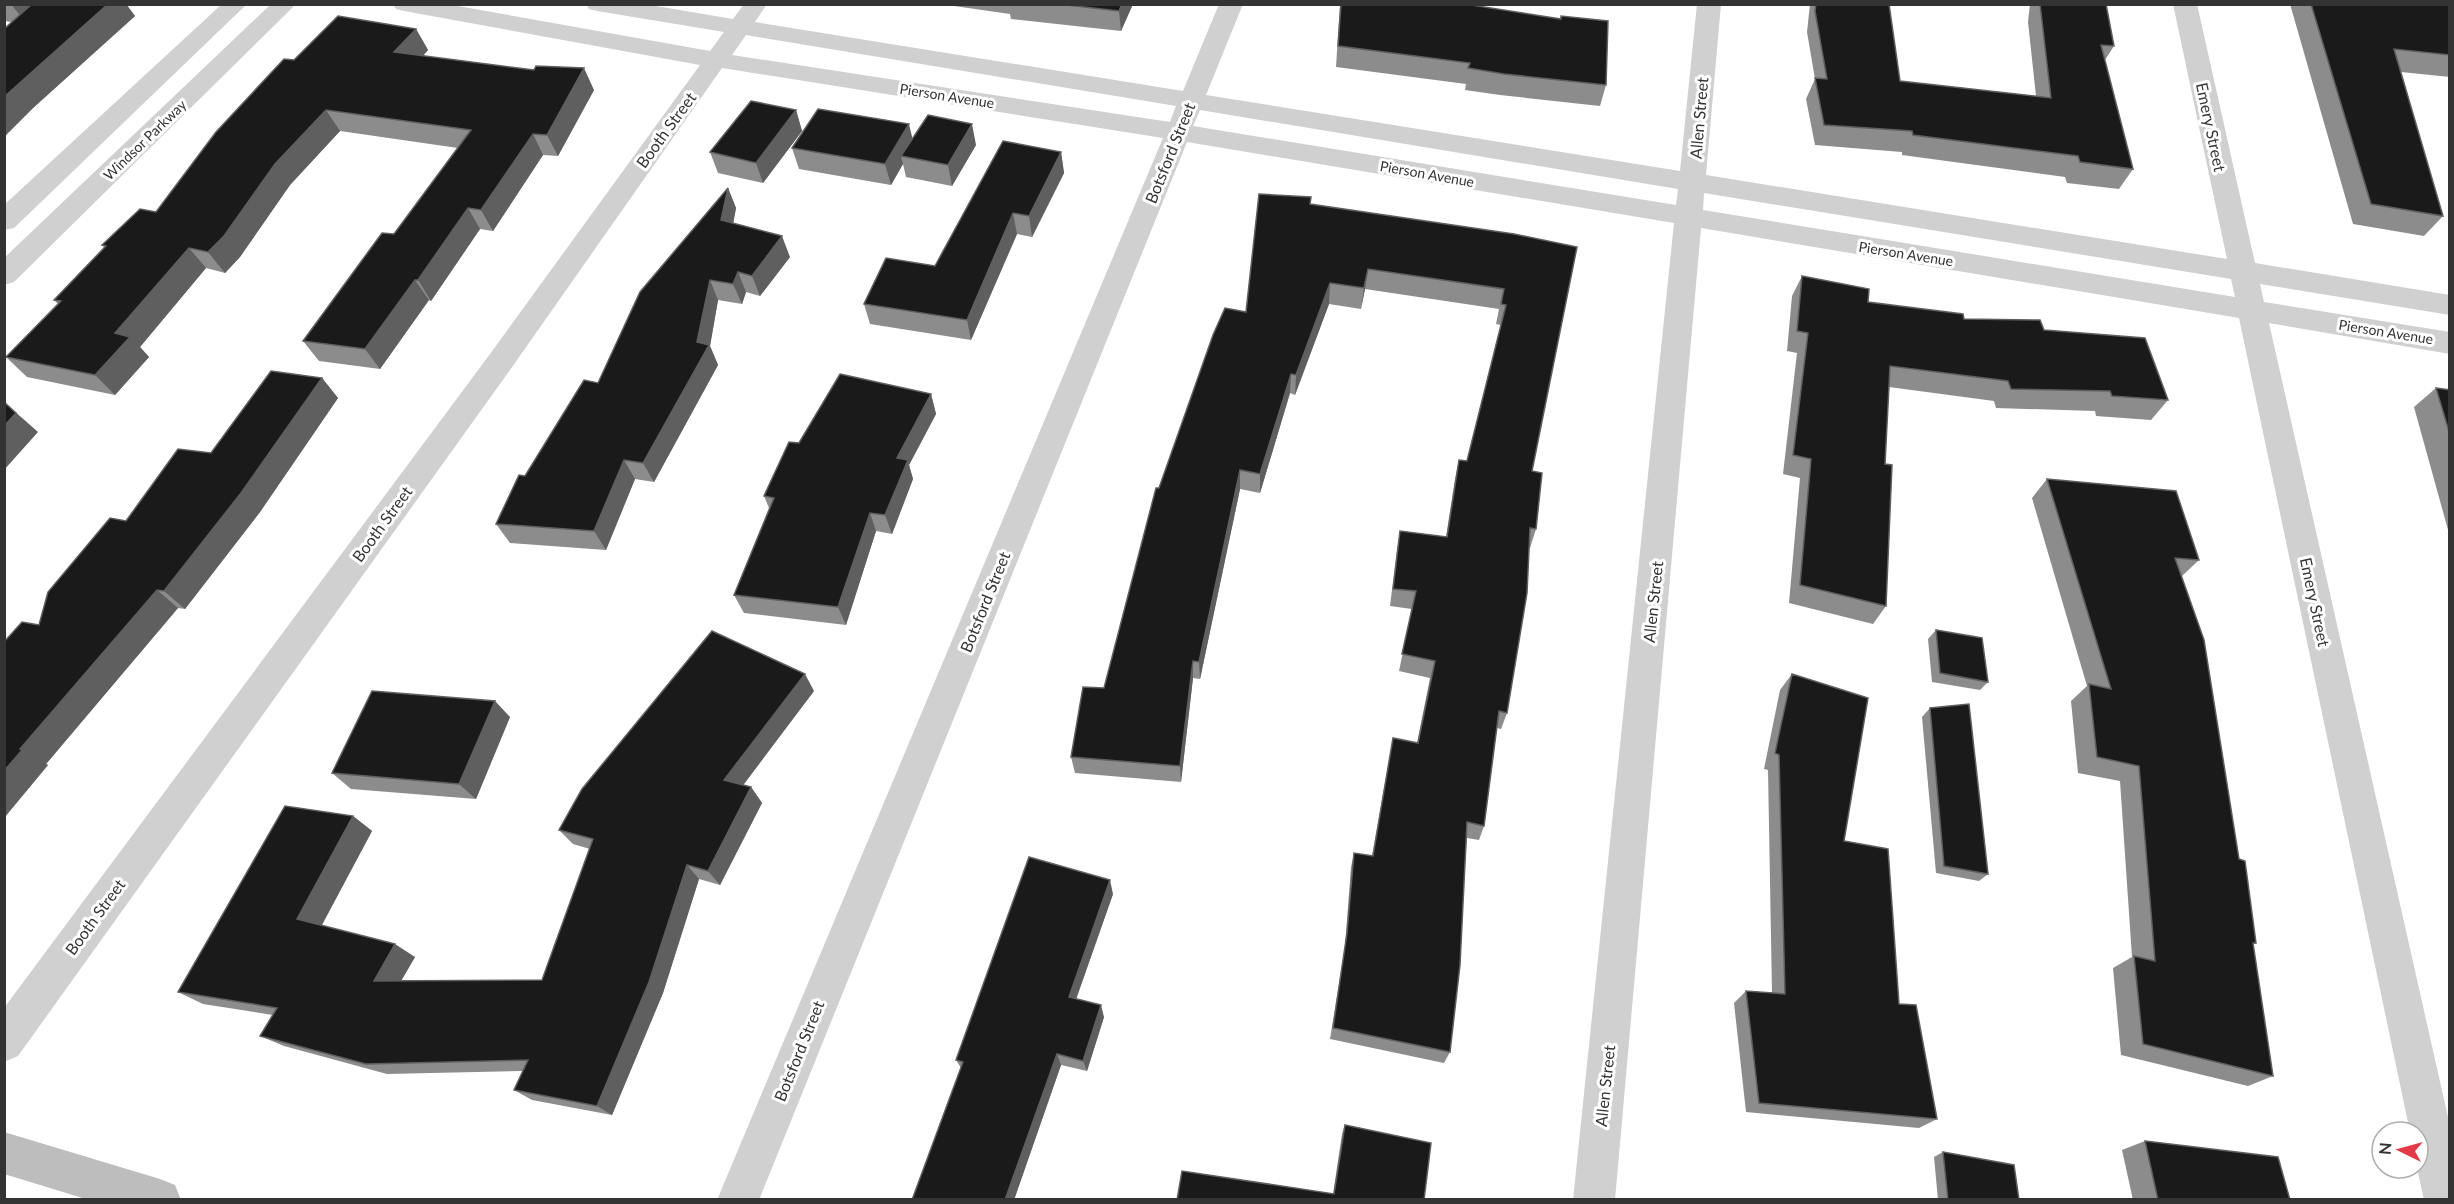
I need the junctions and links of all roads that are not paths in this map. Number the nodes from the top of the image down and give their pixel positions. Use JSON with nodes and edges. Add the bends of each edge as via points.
{"nodes":[{"id":1,"x":236,"y":4,"type":"edge"},
{"id":2,"x":285,"y":4,"type":"edge"},
{"id":3,"x":404,"y":4,"type":"edge"},
{"id":4,"x":597,"y":4,"type":"edge"},
{"id":5,"x":1232,"y":4,"type":"edge"},
{"id":6,"x":1709,"y":4,"type":"edge"},
{"id":7,"x":2185,"y":4,"type":"edge"},
{"id":8,"x":747,"y":16,"type":"edge"},
{"id":9,"x":717,"y":60,"type":"junction"},
{"id":10,"x":1191,"y":101,"type":"junction"},
{"id":11,"x":1179,"y":132,"type":"junction"},
{"id":12,"x":1693,"y":181,"type":"junction"},
{"id":13,"x":1690,"y":218,"type":"junction"},
{"id":14,"x":4,"y":221,"type":"edge"},
{"id":15,"x":2242,"y":272,"type":"junction"},
{"id":16,"x":4,"y":275,"type":"edge"},
{"id":17,"x":2450,"y":305,"type":"edge"},
{"id":18,"x":2252,"y":310,"type":"junction"},
{"id":19,"x":2450,"y":343,"type":"edge"},
{"id":20,"x":4,"y":1042,"type":"edge"},
{"id":21,"x":4,"y":1153,"type":"edge"},
{"id":22,"x":160,"y":1200,"type":"edge"},
{"id":23,"x":738,"y":1200,"type":"edge"},
{"id":24,"x":1594,"y":1200,"type":"edge"},
{"id":25,"x":2445,"y":1200,"type":"edge"}],
"edges":[{"from":1,"to":14,"type":"street"},
{"from":2,"to":16,"type":"street","name":"Windsor Parkway"},
{"from":3,"to":9,"type":"street","name":"Pierson Avenue"},
{"from":4,"to":8,"type":"street"},
{"from":5,"to":10,"type":"street","name":"Botsford Street"},
{"from":6,"to":12,"type":"street","name":"Allen Street"},
{"from":7,"to":15,"type":"street","name":"Emery Street"},
{"from":8,"to":9,"type":"street","name":"Booth Street"},
{"from":8,"to":10,"type":"street"},
{"from":9,"to":11,"type":"street","name":"Pierson Avenue"},
{"from":9,"to":20,"type":"street","name":"Booth Street"},
{"from":10,"to":11,"type":"street","name":"Botsford Street"},
{"from":10,"to":12,"type":"street"},
{"from":11,"to":13,"type":"street","name":"Pierson Avenue"},
{"from":11,"to":23,"type":"street","name":"Botsford Street"},
{"from":12,"to":13,"type":"street","name":"Allen Street"},
{"from":12,"to":15,"type":"street"},
{"from":13,"to":18,"type":"street","name":"Pierson Avenue"},
{"from":13,"to":24,"type":"street","name":"Allen Street"},
{"from":15,"to":17,"type":"street"},
{"from":15,"to":18,"type":"street","name":"Emery Street"},
{"from":18,"to":19,"type":"street","name":"Pierson Avenue"},
{"from":18,"to":25,"type":"street","name":"Emery Street"},
{"from":21,"to":22,"type":"main road"}]}
